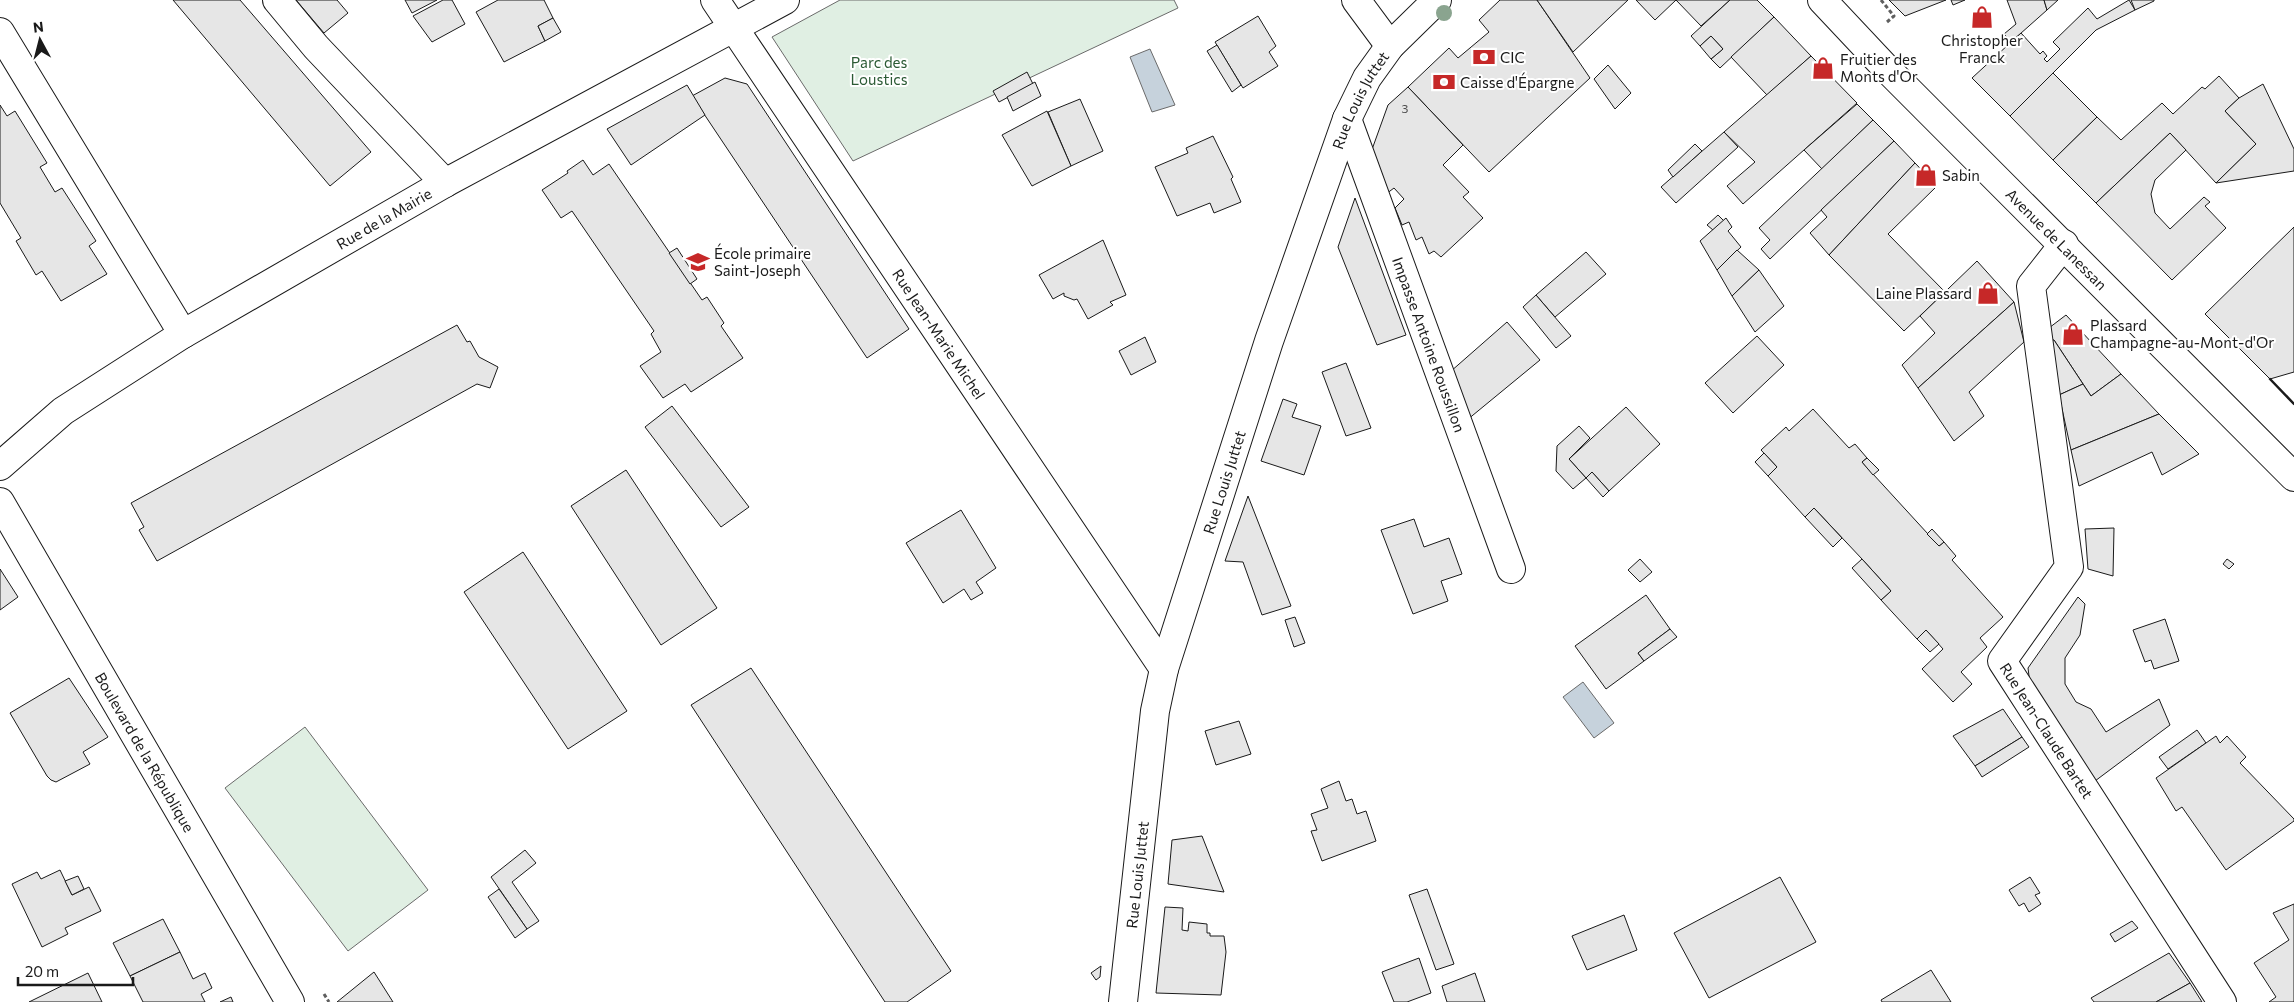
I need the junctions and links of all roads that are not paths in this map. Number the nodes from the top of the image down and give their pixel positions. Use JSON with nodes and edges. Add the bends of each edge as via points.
{"nodes":[{"id":1,"x":277,"y":0,"type":"edge"},
{"id":2,"x":785,"y":0,"type":"edge"},
{"id":3,"x":1356,"y":0,"type":"edge"},
{"id":4,"x":1436,"y":0,"type":"edge"},
{"id":5,"x":1825,"y":1,"type":"edge"},
{"id":6,"x":725,"y":15,"type":"edge"},
{"id":7,"x":3,"y":42,"type":"edge"},
{"id":8,"x":1390,"y":46,"type":"junction"},
{"id":9,"x":1347,"y":119,"type":"junction"},
{"id":10,"x":445,"y":183,"type":"junction"},
{"id":11,"x":2064,"y":244,"type":"junction"},
{"id":12,"x":183,"y":334,"type":"junction"},
{"id":13,"x":0,"y":466,"type":"edge"},
{"id":14,"x":2294,"y":476,"type":"edge"},
{"id":15,"x":0,"y":502,"type":"edge"},
{"id":16,"x":1511,"y":570,"type":"dead end"},
{"id":17,"x":1164,"y":669,"type":"junction"},
{"id":18,"x":290,"y":1002,"type":"edge"},
{"id":19,"x":1123,"y":1002,"type":"edge"},
{"id":20,"x":2222,"y":1002,"type":"edge"}],
"edges":[{"from":1,"to":10,"type":"street","via":[[316,47]]},
{"from":2,"to":6,"type":"street","name":"Rue de la Mairie"},
{"from":3,"to":8,"type":"street"},
{"from":4,"to":8,"type":"street","name":"Rue Louis Juttet"},
{"from":5,"to":11,"type":"street","name":"Avenue de Lanessan","via":[[1885,67]]},
{"from":6,"to":10,"type":"street","name":"Rue de la Mairie"},
{"from":6,"to":17,"type":"street","name":"Rue Jean-Marie Michel"},
{"from":7,"to":12,"type":"street"},
{"from":8,"to":9,"type":"street","name":"Rue Louis Juttet","via":[[1367,78]]},
{"from":9,"to":16,"type":"street","name":"Impasse Antoine Roussillon"},
{"from":9,"to":17,"type":"street","name":"Rue Louis Juttet","via":[[1269,341]]},
{"from":10,"to":12,"type":"street","name":"Rue de la Mairie"},
{"from":11,"to":14,"type":"street","name":"Avenue de Lanessan"},
{"from":11,"to":20,"type":"street","name":"Rue Jean-Claude Bartet","via":[[2031,286],[2069,567],[2002,661]]},
{"from":12,"to":13,"type":"street","name":"Rue de la Mairie","via":[[63,411]]},
{"from":15,"to":18,"type":"street","name":"Boulevard de la République"},
{"from":17,"to":19,"type":"street","name":"Rue Louis Juttet","via":[[1155,711]]}]}
